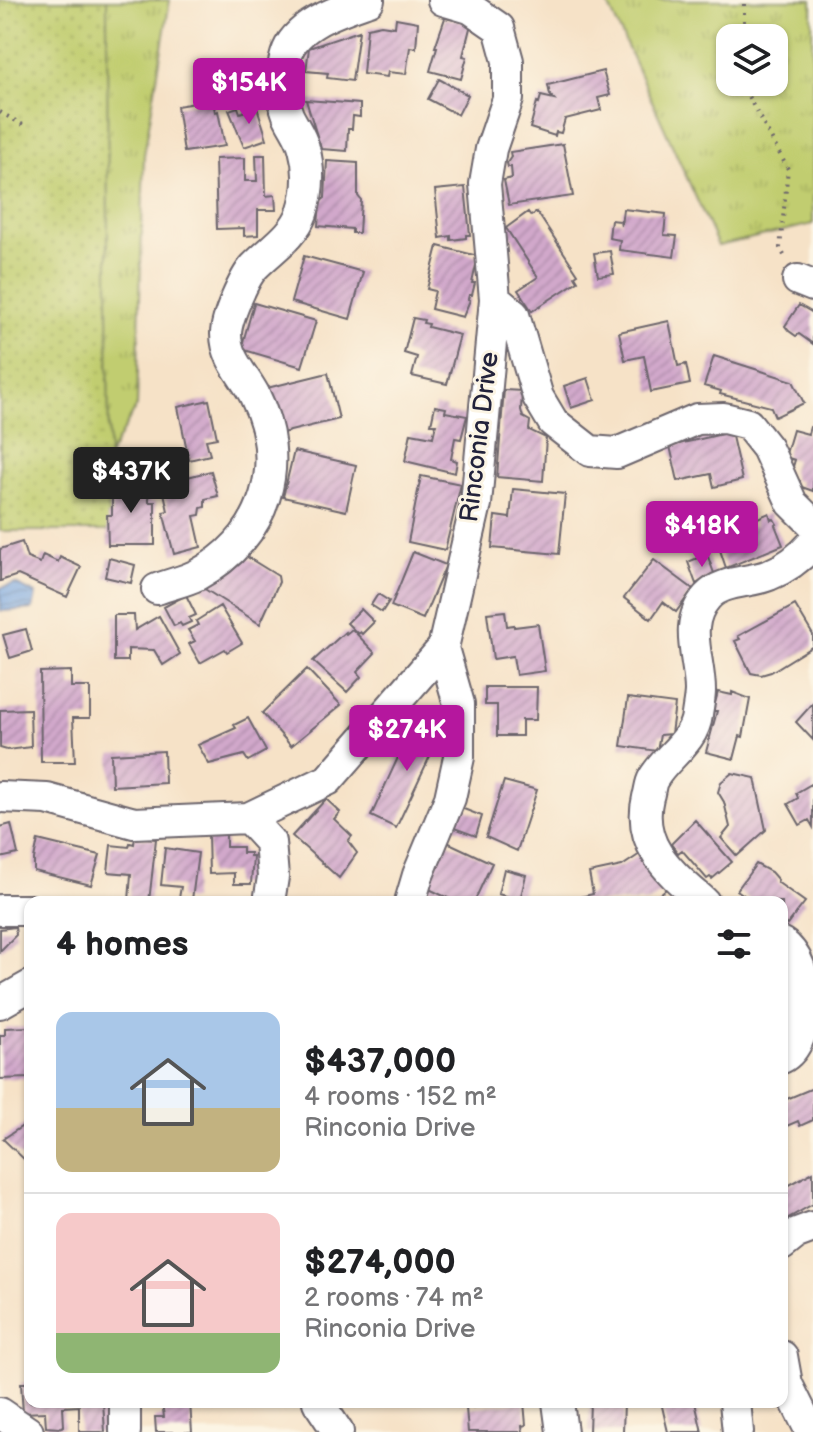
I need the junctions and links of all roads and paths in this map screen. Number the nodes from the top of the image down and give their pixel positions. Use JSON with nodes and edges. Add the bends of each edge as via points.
{"nodes":[{"id":1,"x":369,"y":0,"type":"edge"},
{"id":2,"x":443,"y":0,"type":"edge"},
{"id":3,"x":744,"y":0,"type":"edge"},
{"id":4,"x":744,"y":24,"type":"edge"},
{"id":5,"x":748,"y":96,"type":"edge"},
{"id":6,"x":0,"y":112,"type":"edge"},
{"id":7,"x":23,"y":125,"type":"dead end"},
{"id":8,"x":805,"y":283,"type":"edge"},
{"id":9,"x":495,"y":299,"type":"junction"},
{"id":10,"x":813,"y":524,"type":"edge"},
{"id":11,"x":813,"y":543,"type":"edge"},
{"id":12,"x":157,"y":589,"type":"dead end"},
{"id":13,"x":443,"y":648,"type":"junction"},
{"id":14,"x":0,"y":797,"type":"edge"},
{"id":15,"x":248,"y":818,"type":"junction"},
{"id":16,"x":270,"y":896,"type":"edge"},
{"id":17,"x":412,"y":896,"type":"edge"},
{"id":18,"x":697,"y":896,"type":"edge"},
{"id":19,"x":0,"y":910,"type":"edge"},
{"id":20,"x":24,"y":910,"type":"edge"},
{"id":21,"x":788,"y":946,"type":"edge"},
{"id":22,"x":24,"y":989,"type":"edge"},
{"id":23,"x":0,"y":1003,"type":"edge"},
{"id":24,"x":788,"y":1056,"type":"edge"},
{"id":25,"x":813,"y":1227,"type":"edge"},
{"id":26,"x":788,"y":1240,"type":"edge"},
{"id":27,"x":788,"y":1386,"type":"edge"},
{"id":28,"x":125,"y":1408,"type":"edge"},
{"id":29,"x":322,"y":1408,"type":"edge"},
{"id":30,"x":559,"y":1408,"type":"edge"},
{"id":31,"x":736,"y":1408,"type":"edge"},
{"id":32,"x":0,"y":1413,"type":"edge"},
{"id":33,"x":28,"y":1432,"type":"edge"},
{"id":34,"x":125,"y":1432,"type":"edge"},
{"id":35,"x":338,"y":1432,"type":"edge"},
{"id":36,"x":562,"y":1432,"type":"edge"},
{"id":37,"x":738,"y":1432,"type":"edge"},
{"id":38,"x":811,"y":1432,"type":"edge"}],
"edges":[{"from":1,"to":12,"type":"street","via":[[332,13],[302,32],[286,54],[282,90],[304,146],[309,177],[301,216],[252,269],[226,333],[232,362],[266,425],[272,451],[269,491],[251,526],[225,555],[197,575]]},
{"from":2,"to":9,"type":"street","name":"Rinconia Drive","via":[[470,8],[499,28],[508,61],[508,99],[485,184]]},
{"from":3,"to":4,"type":"path"},
{"from":5,"to":8,"type":"path","via":[[788,169],[780,248]]},
{"from":6,"to":7,"type":"path"},
{"from":9,"to":10,"type":"street","via":[[514,315],[538,397],[553,422],[590,451],[617,453],[697,419],[748,424],[767,448],[792,503]]},
{"from":9,"to":13,"type":"street","name":"Rinconia Drive","via":[[476,504]]},
{"from":11,"to":18,"type":"street","via":[[799,558],[768,575],[708,595],[695,617],[700,690],[696,721],[653,780],[644,816],[654,849]]},
{"from":13,"to":15,"type":"street","via":[[328,780]]},
{"from":13,"to":17,"type":"street","name":"Rinconia Drive","via":[[459,704],[459,757],[450,798]]},
{"from":14,"to":15,"type":"street","via":[[47,799],[134,823]]},
{"from":15,"to":16,"type":"street","via":[[270,842]]},
{"from":19,"to":20,"type":"street"},
{"from":21,"to":24,"type":"street","via":[[807,974],[811,1002],[806,1034]]},
{"from":22,"to":23,"type":"street"},
{"from":25,"to":26,"type":"street"},
{"from":27,"to":38,"type":"street"},
{"from":28,"to":34,"type":"street"},
{"from":29,"to":35,"type":"street"},
{"from":30,"to":36,"type":"street"},
{"from":31,"to":37,"type":"street"},
{"from":32,"to":33,"type":"street"}]}
